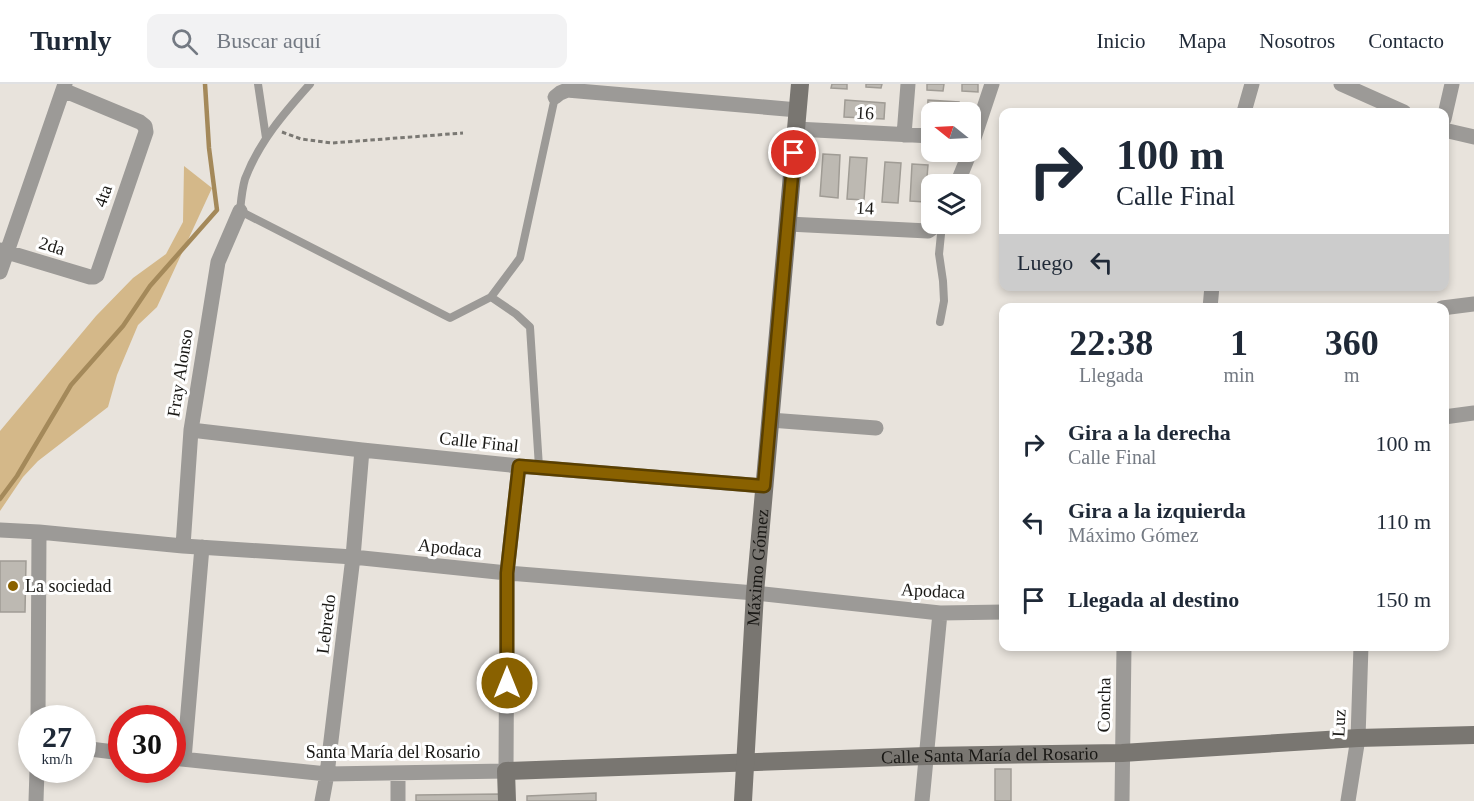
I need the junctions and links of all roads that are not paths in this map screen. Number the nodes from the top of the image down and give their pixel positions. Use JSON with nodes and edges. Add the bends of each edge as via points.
{"nodes":[{"id":1,"x":258,"y":84,"type":"edge"},
{"id":2,"x":310,"y":84,"type":"edge"},
{"id":3,"x":800,"y":84,"type":"edge"},
{"id":4,"x":908,"y":84,"type":"edge"},
{"id":5,"x":992,"y":84,"type":"edge"},
{"id":6,"x":1252,"y":84,"type":"edge"},
{"id":7,"x":1341,"y":84,"type":"edge"},
{"id":8,"x":1452,"y":84,"type":"edge"},
{"id":9,"x":64,"y":87,"type":"edge"},
{"id":10,"x":555,"y":97,"type":"joint"},
{"id":11,"x":1245,"y":108,"type":"edge"},
{"id":12,"x":1395,"y":108,"type":"edge"},
{"id":13,"x":1447,"y":108,"type":"edge"},
{"id":14,"x":798,"y":110,"type":"junction"},
{"id":15,"x":981,"y":116,"type":"edge"},
{"id":16,"x":796,"y":129,"type":"junction"},
{"id":17,"x":1449,"y":131,"type":"edge"},
{"id":18,"x":904,"y":135,"type":"junction"},
{"id":19,"x":921,"y":136,"type":"edge"},
{"id":20,"x":1474,"y":137,"type":"edge"},
{"id":21,"x":266,"y":138,"type":"junction"},
{"id":22,"x":240,"y":211,"type":"junction"},
{"id":23,"x":788,"y":224,"type":"junction"},
{"id":24,"x":921,"y":231,"type":"edge"},
{"id":25,"x":940,"y":234,"type":"edge"},
{"id":26,"x":3,"y":251,"type":"edge"},
{"id":27,"x":0,"y":272,"type":"edge"},
{"id":28,"x":94,"y":277,"type":"joint"},
{"id":29,"x":491,"y":297,"type":"junction"},
{"id":30,"x":1474,"y":303,"type":"edge"},
{"id":31,"x":1449,"y":307,"type":"edge"},
{"id":32,"x":940,"y":322,"type":"dead end"},
{"id":33,"x":1474,"y":413,"type":"edge"},
{"id":34,"x":1449,"y":416,"type":"edge"},
{"id":35,"x":770,"y":420,"type":"junction"},
{"id":36,"x":876,"y":428,"type":"dead end"},
{"id":37,"x":191,"y":430,"type":"junction"},
{"id":38,"x":362,"y":450,"type":"junction"},
{"id":39,"x":519,"y":466,"type":"junction"},
{"id":40,"x":539,"y":467,"type":"junction"},
{"id":41,"x":764,"y":486,"type":"junction"},
{"id":42,"x":0,"y":530,"type":"edge"},
{"id":43,"x":39,"y":532,"type":"junction"},
{"id":44,"x":183,"y":546,"type":"junction"},
{"id":45,"x":202,"y":547,"type":"junction"},
{"id":46,"x":353,"y":557,"type":"junction"},
{"id":47,"x":507,"y":573,"type":"junction"},
{"id":48,"x":755,"y":593,"type":"junction"},
{"id":49,"x":999,"y":612,"type":"edge"},
{"id":50,"x":940,"y":613,"type":"junction"},
{"id":51,"x":1124,"y":651,"type":"edge"},
{"id":52,"x":1361,"y":651,"type":"edge"},
{"id":53,"x":38,"y":705,"type":"edge"},
{"id":54,"x":184,"y":705,"type":"edge"},
{"id":55,"x":1474,"y":735,"type":"edge"},
{"id":56,"x":1358,"y":738,"type":"junction"},
{"id":57,"x":1122,"y":753,"type":"junction"},
{"id":58,"x":926,"y":756,"type":"junction"},
{"id":59,"x":186,"y":760,"type":"edge"},
{"id":60,"x":745,"y":763,"type":"junction"},
{"id":61,"x":506,"y":771,"type":"junction"},
{"id":62,"x":398,"y":773,"type":"junction"},
{"id":63,"x":327,"y":774,"type":"junction"},
{"id":64,"x":37,"y":783,"type":"edge"},
{"id":65,"x":36,"y":801,"type":"edge"},
{"id":66,"x":322,"y":801,"type":"edge"},
{"id":67,"x":398,"y":801,"type":"edge"},
{"id":68,"x":507,"y":801,"type":"edge"},
{"id":69,"x":743,"y":801,"type":"edge"},
{"id":70,"x":922,"y":801,"type":"edge"},
{"id":71,"x":1122,"y":801,"type":"edge"},
{"id":72,"x":1348,"y":801,"type":"edge"}],
"edges":[{"from":1,"to":21,"type":"lane"},
{"from":2,"to":21,"type":"lane"},
{"from":3,"to":14,"type":"street","name":"Máximo Gómez"},
{"from":4,"to":18,"type":"street"},
{"from":5,"to":15,"type":"street"},
{"from":6,"to":11,"type":"street"},
{"from":7,"to":12,"type":"street"},
{"from":8,"to":13,"type":"street"},
{"from":9,"to":26,"type":"street"},
{"from":9,"to":28,"type":"street","name":"4ta","via":[[140,122],[146,132]]},
{"from":10,"to":14,"type":"street","via":[[567,90]]},
{"from":10,"to":29,"type":"lane","via":[[520,258]]},
{"from":14,"to":16,"type":"street","name":"Máximo Gómez"},
{"from":16,"to":18,"type":"street","name":"16"},
{"from":16,"to":23,"type":"street","name":"Máximo Gómez"},
{"from":17,"to":20,"type":"street"},
{"from":18,"to":19,"type":"street","name":"16"},
{"from":21,"to":22,"type":"lane","via":[[244,181]]},
{"from":22,"to":29,"type":"lane","via":[[450,318]]},
{"from":22,"to":37,"type":"street","name":"Fray Alonso","via":[[218,262]]},
{"from":23,"to":24,"type":"street","name":"14"},
{"from":23,"to":35,"type":"street","name":"Máximo Gómez"},
{"from":25,"to":32,"type":"lane","via":[[944,301]]},
{"from":26,"to":27,"type":"street"},
{"from":26,"to":28,"type":"street","name":"2da"},
{"from":29,"to":40,"type":"lane","via":[[530,327]]},
{"from":30,"to":31,"type":"street"},
{"from":33,"to":34,"type":"street"},
{"from":35,"to":36,"type":"street"},
{"from":35,"to":41,"type":"street","name":"Máximo Gómez"},
{"from":37,"to":38,"type":"street","name":"Calle Final"},
{"from":37,"to":44,"type":"street","name":"Fray Alonso"},
{"from":38,"to":39,"type":"street","name":"Calle Final"},
{"from":38,"to":46,"type":"street","name":"Lebredo"},
{"from":39,"to":40,"type":"street","name":"Calle Final"},
{"from":39,"to":47,"type":"street"},
{"from":40,"to":41,"type":"street","name":"Calle Final"},
{"from":41,"to":48,"type":"street","name":"Máximo Gómez"},
{"from":42,"to":43,"type":"street","name":"Apodaca"},
{"from":43,"to":44,"type":"street","name":"Apodaca"},
{"from":43,"to":53,"type":"street"},
{"from":44,"to":45,"type":"street","name":"Apodaca"},
{"from":45,"to":46,"type":"street","name":"Apodaca"},
{"from":45,"to":54,"type":"street"},
{"from":46,"to":47,"type":"street","name":"Apodaca"},
{"from":46,"to":63,"type":"street","name":"Lebredo"},
{"from":47,"to":48,"type":"street","name":"Apodaca"},
{"from":47,"to":61,"type":"street"},
{"from":48,"to":50,"type":"street","name":"Apodaca"},
{"from":48,"to":60,"type":"street","name":"Máximo Gómez"},
{"from":49,"to":50,"type":"street","name":"Apodaca"},
{"from":50,"to":58,"type":"street"},
{"from":51,"to":57,"type":"street","name":"Concha"},
{"from":52,"to":56,"type":"street","name":"Luz"},
{"from":55,"to":56,"type":"street","name":"Calle Santa María del Rosario"},
{"from":56,"to":57,"type":"street","name":"Calle Santa María del Rosario"},
{"from":56,"to":72,"type":"street","name":"Luz"},
{"from":57,"to":58,"type":"street","name":"Calle Santa María del Rosario"},
{"from":57,"to":71,"type":"street","name":"Concha"},
{"from":58,"to":60,"type":"street","name":"Calle Santa María del Rosario"},
{"from":58,"to":70,"type":"street"},
{"from":59,"to":63,"type":"street","name":"Santa María del Rosario"},
{"from":60,"to":61,"type":"street","name":"Calle Santa María del Rosario"},
{"from":60,"to":69,"type":"street","name":"Máximo Gómez"},
{"from":61,"to":62,"type":"street","name":"Santa María del Rosario"},
{"from":61,"to":68,"type":"street"},
{"from":62,"to":63,"type":"street","name":"Santa María del Rosario"},
{"from":62,"to":67,"type":"street"},
{"from":63,"to":66,"type":"street","name":"Lebredo"},
{"from":64,"to":65,"type":"street"}]}
